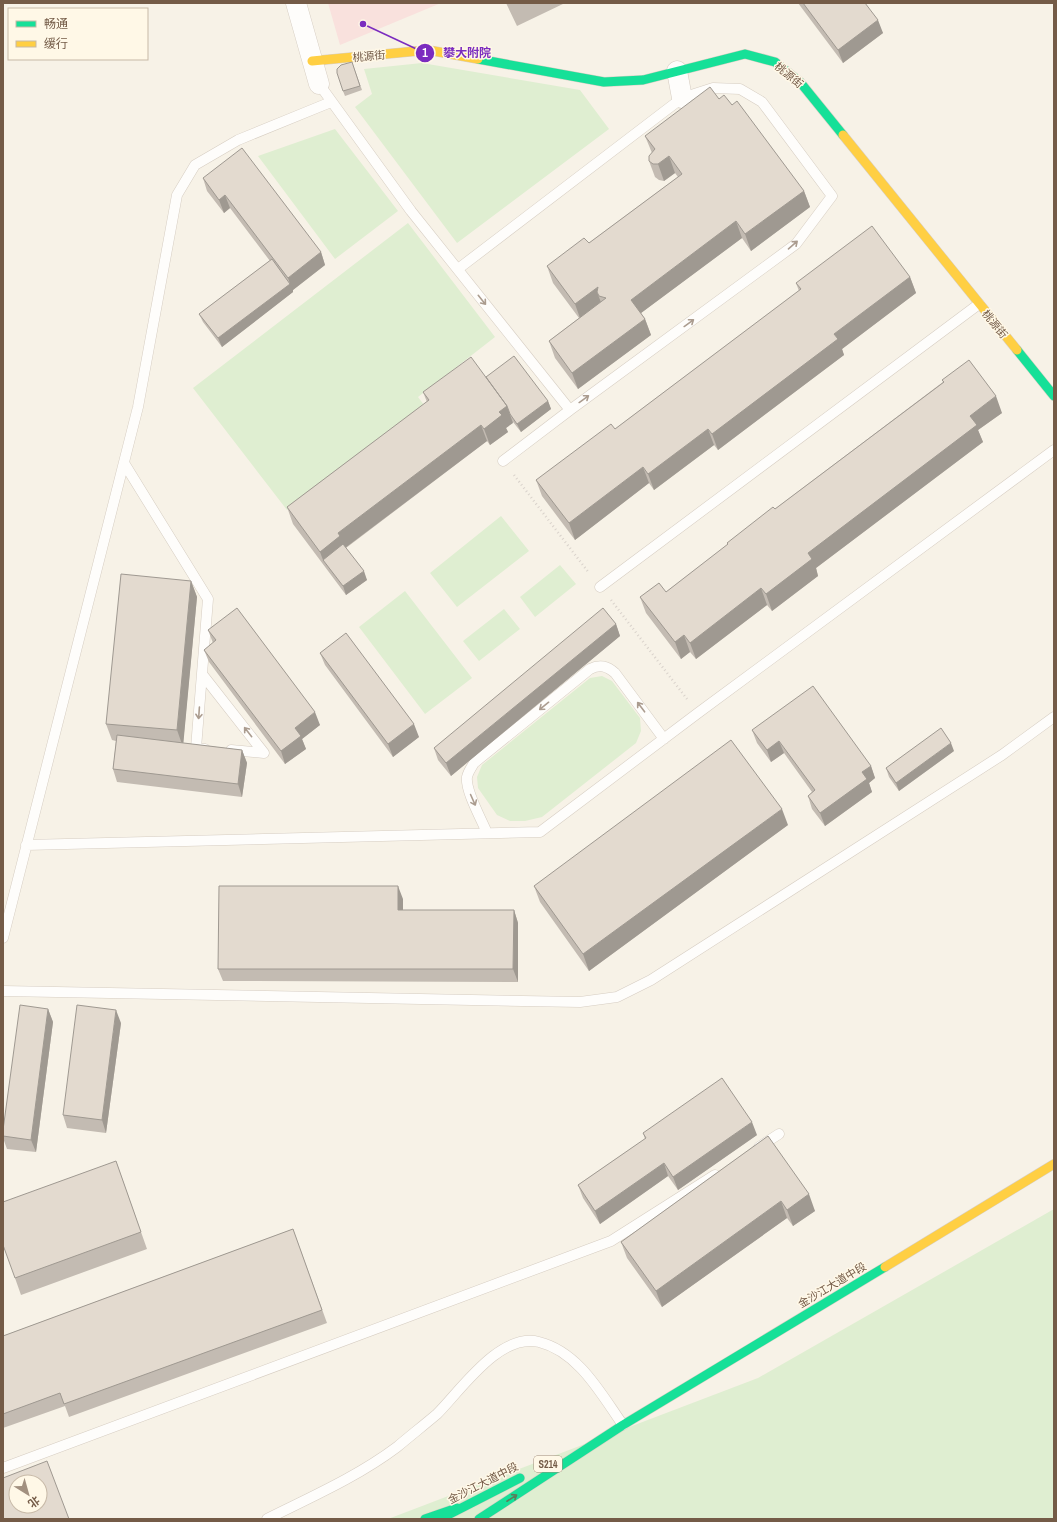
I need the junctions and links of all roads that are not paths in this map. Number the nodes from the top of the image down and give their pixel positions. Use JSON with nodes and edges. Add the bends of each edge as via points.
{"nodes":[{"id":1,"x":296,"y":3,"type":"edge"},
{"id":2,"x":312,"y":61,"type":"junction"},
{"id":3,"x":677,"y":71,"type":"junction"},
{"id":4,"x":319,"y":84,"type":"joint"},
{"id":5,"x":682,"y":98,"type":"junction"},
{"id":6,"x":331,"y":102,"type":"junction"},
{"id":7,"x":458,"y":269,"type":"junction"},
{"id":8,"x":979,"y":304,"type":"junction"},
{"id":9,"x":1054,"y":396,"type":"edge"},
{"id":10,"x":570,"y":410,"type":"junction"},
{"id":11,"x":1054,"y":450,"type":"edge"},
{"id":12,"x":503,"y":461,"type":"dead end"},
{"id":13,"x":124,"y":463,"type":"junction"},
{"id":14,"x":600,"y":587,"type":"dead end"},
{"id":15,"x":202,"y":674,"type":"junction"},
{"id":16,"x":1054,"y":717,"type":"edge"},
{"id":17,"x":664,"y":738,"type":"junction"},
{"id":18,"x":488,"y":833,"type":"junction"},
{"id":19,"x":26,"y":845,"type":"junction"},
{"id":20,"x":3,"y":938,"type":"edge"},
{"id":21,"x":3,"y":991,"type":"edge"},
{"id":22,"x":779,"y":1134,"type":"dead end"},
{"id":23,"x":752,"y":1152,"type":"edge"},
{"id":24,"x":1054,"y":1164,"type":"edge"},
{"id":25,"x":725,"y":1169,"type":"edge"},
{"id":26,"x":623,"y":1426,"type":"junction"},
{"id":27,"x":541,"y":1467,"type":"dead end"},
{"id":28,"x":3,"y":1468,"type":"edge"},
{"id":29,"x":528,"y":1474,"type":"dead end"},
{"id":30,"x":473,"y":1502,"type":"junction"},
{"id":31,"x":267,"y":1519,"type":"edge"},
{"id":32,"x":425,"y":1519,"type":"edge"},
{"id":33,"x":440,"y":1519,"type":"edge"},
{"id":34,"x":479,"y":1519,"type":"edge"}],
"edges":[{"from":1,"to":2,"type":"street"},
{"from":2,"to":3,"type":"main road","name":"桃源街","via":[[428,50],[604,82],[643,80]]},
{"from":2,"to":4,"type":"street"},
{"from":3,"to":5,"type":"street"},
{"from":3,"to":8,"type":"main road","name":"桃源街","via":[[745,54],[775,62],[800,82]]},
{"from":4,"to":6,"type":"lane"},
{"from":5,"to":7,"type":"lane"},
{"from":10,"to":5,"type":"lane","one_way":true,"via":[[796,244],[832,196],[762,102],[740,89],[713,88]]},
{"from":6,"to":7,"type":"lane","via":[[411,211]]},
{"from":6,"to":13,"type":"lane","via":[[238,140],[213,154],[195,165],[177,195],[138,408]]},
{"from":7,"to":10,"type":"lane","one_way":true},
{"from":8,"to":9,"type":"main road","name":"桃源街"},
{"from":8,"to":14,"type":"lane"},
{"from":10,"to":12,"type":"lane"},
{"from":11,"to":17,"type":"lane"},
{"from":13,"to":15,"type":"lane","via":[[208,599]]},
{"from":13,"to":19,"type":"lane"},
{"from":15,"to":15,"type":"lane","one_way":true,"via":[[196,748],[264,753]]},
{"from":16,"to":21,"type":"lane","via":[[1002,755],[651,980],[617,997],[580,1002]]},
{"from":17,"to":18,"type":"lane","via":[[540,832]]},
{"from":17,"to":18,"type":"lane","one_way":true,"via":[[610,668],[597,666],[590,669],[474,763],[470,769],[467,776],[468,790]]},
{"from":18,"to":19,"type":"lane"},
{"from":19,"to":20,"type":"lane"},
{"from":22,"to":23,"type":"lane"},
{"from":24,"to":26,"type":"main road","name":"金沙江大道中段"},
{"from":25,"to":28,"type":"lane","via":[[611,1241]]},
{"from":26,"to":27,"type":"main road","name":"金沙江大道中段","number":"S214"},
{"from":26,"to":31,"type":"lane","via":[[584,1371],[558,1349],[538,1341],[515,1342],[494,1354],[436,1414],[397,1447],[353,1475]]},
{"from":34,"to":26,"type":"main road","name":"金沙江大道中段","one_way":true},
{"from":29,"to":30,"type":"main road","name":"金沙江大道中段","number":"S214"},
{"from":30,"to":32,"type":"main road"},
{"from":30,"to":33,"type":"main road","name":"金沙江大道中段"}]}
